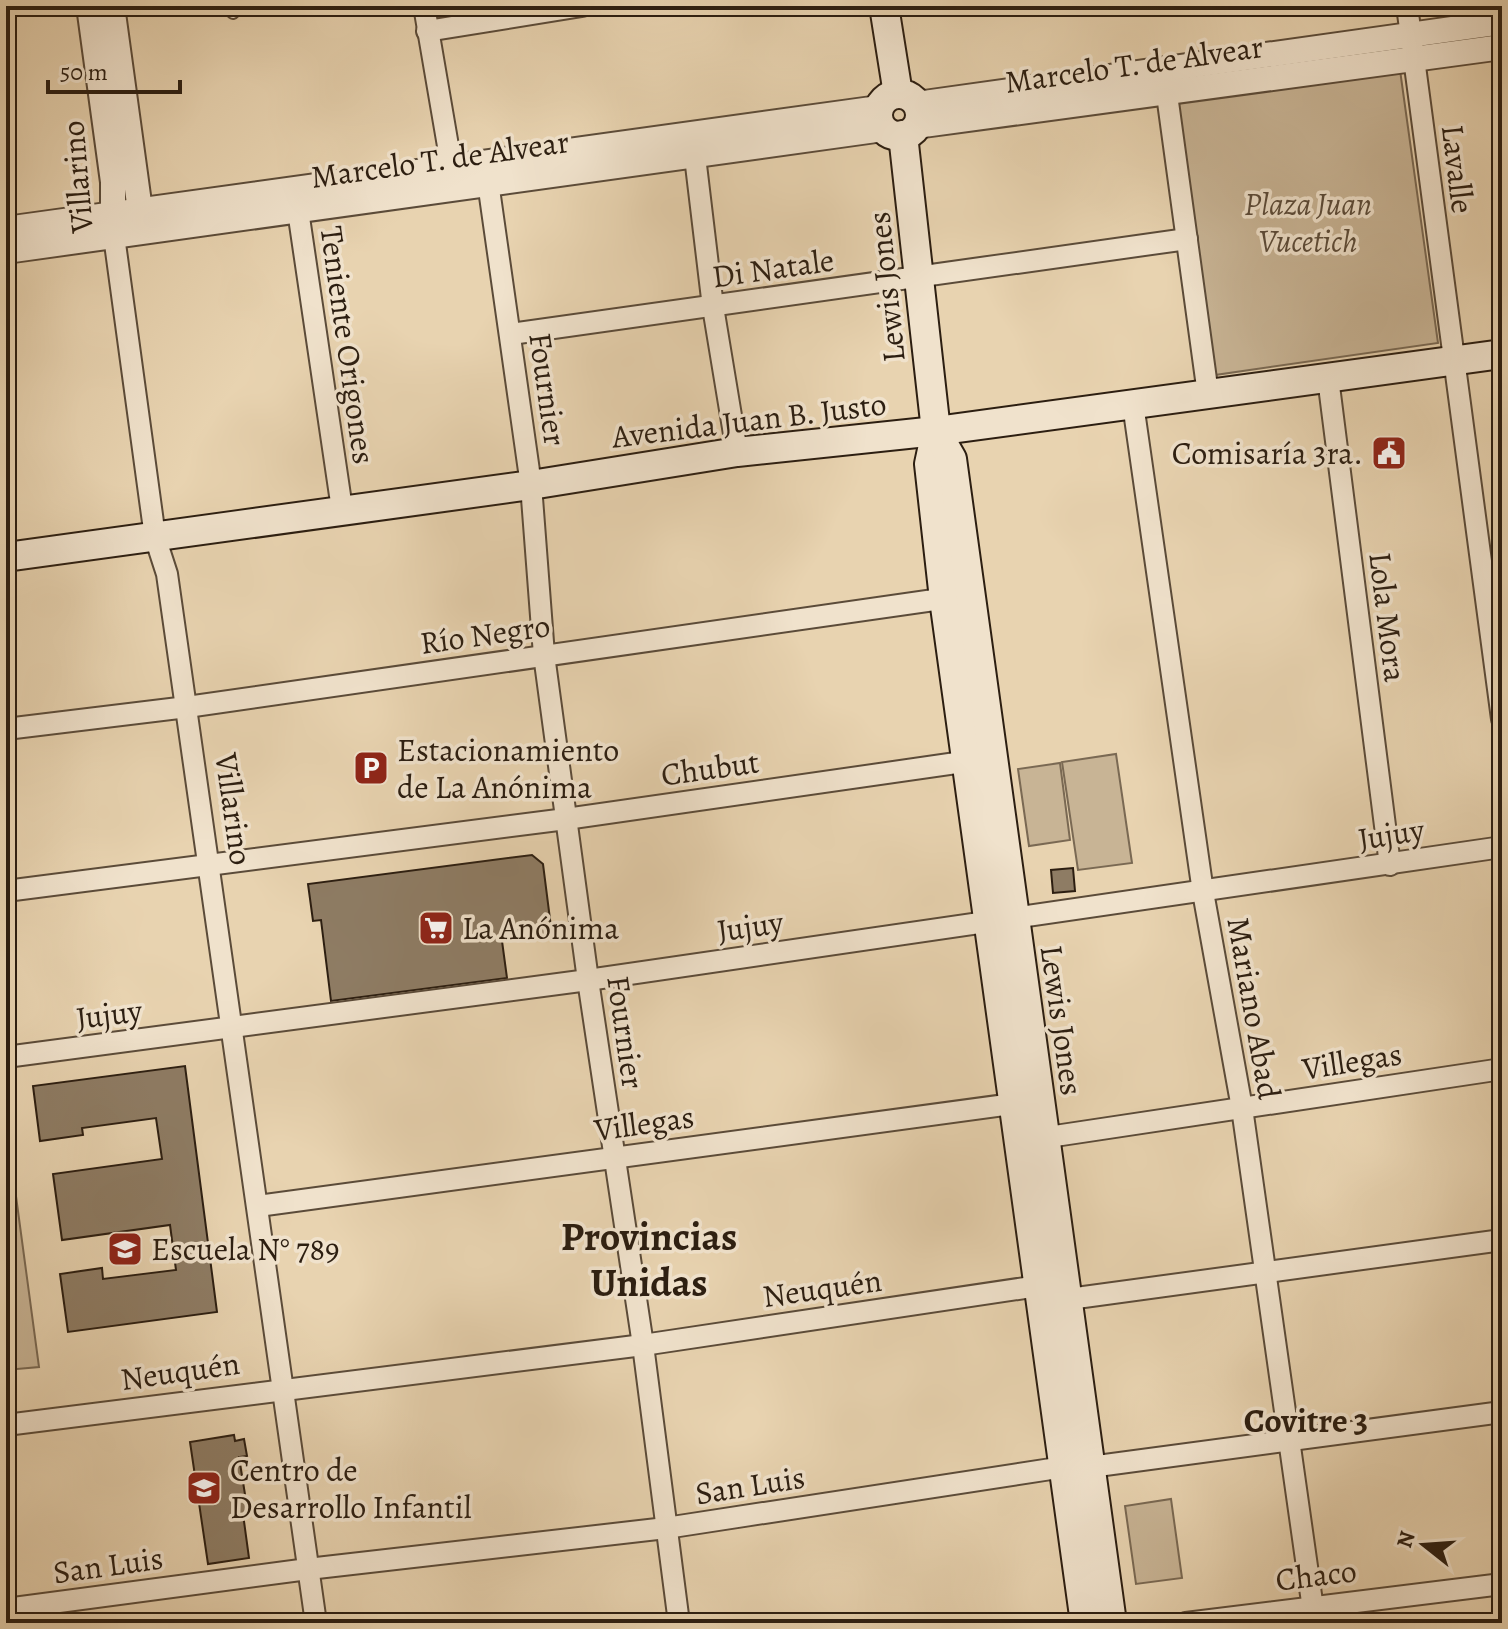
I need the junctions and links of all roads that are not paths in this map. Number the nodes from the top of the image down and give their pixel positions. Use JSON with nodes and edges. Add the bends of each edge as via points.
{"nodes":[{"id":1,"x":89,"y":6,"type":"edge"},
{"id":2,"x":112,"y":6,"type":"edge"},
{"id":3,"x":424,"y":6,"type":"edge"},
{"id":4,"x":582,"y":6,"type":"edge"},
{"id":5,"x":884,"y":6,"type":"edge"},
{"id":6,"x":1407,"y":6,"type":"edge"},
{"id":7,"x":1502,"y":22,"type":"edge"},
{"id":8,"x":427,"y":31,"type":"junction"},
{"id":9,"x":1413,"y":46,"type":"junction"},
{"id":10,"x":1502,"y":47,"type":"edge"},
{"id":11,"x":1165,"y":80,"type":"junction"},
{"id":12,"x":899,"y":116,"type":"junction"},
{"id":13,"x":693,"y":146,"type":"junction"},
{"id":14,"x":487,"y":174,"type":"junction"},
{"id":15,"x":454,"y":178,"type":"junction"},
{"id":16,"x":297,"y":199,"type":"junction"},
{"id":17,"x":141,"y":221,"type":"junction"},
{"id":18,"x":113,"y":225,"type":"junction"},
{"id":19,"x":6,"y":229,"type":"edge"},
{"id":20,"x":1187,"y":239,"type":"junction"},
{"id":21,"x":6,"y":251,"type":"edge"},
{"id":22,"x":918,"y":278,"type":"junction"},
{"id":23,"x":713,"y":307,"type":"junction"},
{"id":24,"x":511,"y":334,"type":"junction"},
{"id":25,"x":1502,"y":354,"type":"edge"},
{"id":26,"x":1452,"y":361,"type":"junction"},
{"id":27,"x":1328,"y":378,"type":"junction"},
{"id":28,"x":1208,"y":394,"type":"junction"},
{"id":29,"x":1133,"y":404,"type":"junction"},
{"id":30,"x":936,"y":431,"type":"junction"},
{"id":31,"x":737,"y":452,"type":"junction"},
{"id":32,"x":531,"y":485,"type":"junction"},
{"id":33,"x":342,"y":509,"type":"junction"},
{"id":34,"x":155,"y":537,"type":"junction"},
{"id":35,"x":6,"y":557,"type":"edge"},
{"id":36,"x":958,"y":596,"type":"junction"},
{"id":37,"x":544,"y":655,"type":"junction"},
{"id":38,"x":187,"y":707,"type":"junction"},
{"id":39,"x":1502,"y":719,"type":"edge"},
{"id":40,"x":6,"y":729,"type":"edge"},
{"id":41,"x":981,"y":760,"type":"junction"},
{"id":42,"x":566,"y":819,"type":"junction"},
{"id":43,"x":1502,"y":847,"type":"edge"},
{"id":44,"x":1390,"y":865,"type":"junction"},
{"id":45,"x":209,"y":866,"type":"junction"},
{"id":46,"x":6,"y":891,"type":"edge"},
{"id":47,"x":1203,"y":892,"type":"junction"},
{"id":48,"x":1002,"y":920,"type":"junction"},
{"id":49,"x":588,"y":980,"type":"junction"},
{"id":50,"x":234,"y":1028,"type":"junction"},
{"id":51,"x":6,"y":1057,"type":"edge"},
{"id":52,"x":1502,"y":1069,"type":"edge"},
{"id":53,"x":1027,"y":1102,"type":"junction"},
{"id":54,"x":1242,"y":1108,"type":"junction"},
{"id":55,"x":1032,"y":1139,"type":"junction"},
{"id":56,"x":615,"y":1158,"type":"junction"},
{"id":57,"x":258,"y":1206,"type":"junction"},
{"id":58,"x":1502,"y":1240,"type":"edge"},
{"id":59,"x":1264,"y":1274,"type":"junction"},
{"id":60,"x":1038,"y":1286,"type":"junction"},
{"id":61,"x":1069,"y":1299,"type":"junction"},
{"id":62,"x":643,"y":1345,"type":"junction"},
{"id":63,"x":283,"y":1388,"type":"junction"},
{"id":64,"x":1502,"y":1412,"type":"edge"},
{"id":65,"x":6,"y":1425,"type":"edge"},
{"id":66,"x":1287,"y":1440,"type":"junction"},
{"id":67,"x":1077,"y":1467,"type":"junction"},
{"id":68,"x":666,"y":1528,"type":"junction"},
{"id":69,"x":308,"y":1569,"type":"junction"},
{"id":70,"x":1502,"y":1584,"type":"edge"},
{"id":71,"x":6,"y":1609,"type":"edge"},
{"id":72,"x":1314,"y":1614,"type":"edge"},
{"id":73,"x":316,"y":1623,"type":"edge"},
{"id":74,"x":679,"y":1623,"type":"edge"},
{"id":75,"x":1085,"y":1623,"type":"edge"},
{"id":76,"x":1112,"y":1623,"type":"edge"},
{"id":77,"x":1186,"y":1623,"type":"edge"}],
"edges":[{"from":1,"to":18,"type":"street","name":"Villarino","via":[[113,182]]},
{"from":2,"to":17,"type":"street","name":"Villarino"},
{"from":3,"to":8,"type":"street"},
{"from":4,"to":8,"type":"street"},
{"from":5,"to":12,"type":"main road","name":"Lewis Jones"},
{"from":6,"to":9,"type":"street","name":"Lavalle"},
{"from":7,"to":9,"type":"street","name":"Marcelo T. de Alvear"},
{"from":8,"to":15,"type":"street"},
{"from":9,"to":10,"type":"street","name":"Marcelo T. de Alvear"},
{"from":9,"to":11,"type":"street","name":"Marcelo T. de Alvear"},
{"from":9,"to":26,"type":"street","name":"Lavalle"},
{"from":11,"to":12,"type":"street","name":"Marcelo T. de Alvear"},
{"from":11,"to":20,"type":"street"},
{"from":12,"to":13,"type":"street","name":"Marcelo T. de Alvear"},
{"from":12,"to":22,"type":"main road","name":"Lewis Jones"},
{"from":13,"to":14,"type":"street","name":"Marcelo T. de Alvear"},
{"from":13,"to":23,"type":"street"},
{"from":14,"to":15,"type":"street","name":"Marcelo T. de Alvear"},
{"from":14,"to":24,"type":"street","name":"Fournier"},
{"from":15,"to":16,"type":"street","name":"Marcelo T. de Alvear"},
{"from":16,"to":17,"type":"street","name":"Marcelo T. de Alvear"},
{"from":16,"to":33,"type":"street","name":"Teniente Origones"},
{"from":17,"to":18,"type":"street","name":"Marcelo T. de Alvear"},
{"from":18,"to":19,"type":"street","name":"Marcelo T. de Alvear"},
{"from":18,"to":21,"type":"street","name":"Marcelo T. de Alvear"},
{"from":18,"to":34,"type":"street","name":"Villarino"},
{"from":20,"to":22,"type":"street","name":"Di Natale"},
{"from":20,"to":28,"type":"street"},
{"from":22,"to":23,"type":"street","name":"Di Natale"},
{"from":22,"to":30,"type":"main road","name":"Lewis Jones"},
{"from":23,"to":24,"type":"street","name":"Di Natale"},
{"from":23,"to":31,"type":"street"},
{"from":24,"to":32,"type":"street","name":"Fournier"},
{"from":25,"to":26,"type":"main road","name":"Avenida Juan B. Justo"},
{"from":26,"to":27,"type":"main road","name":"Avenida Juan B. Justo"},
{"from":26,"to":39,"type":"street","name":"Lavalle"},
{"from":27,"to":28,"type":"main road","name":"Avenida Juan B. Justo"},
{"from":27,"to":44,"type":"street","name":"Lola Mora"},
{"from":28,"to":29,"type":"main road","name":"Avenida Juan B. Justo"},
{"from":29,"to":30,"type":"main road","name":"Avenida Juan B. Justo"},
{"from":29,"to":47,"type":"street","name":"Mariano Abad"},
{"from":30,"to":31,"type":"main road","name":"Avenida Juan B. Justo"},
{"from":30,"to":36,"type":"main road","name":"Lewis Jones","via":[[929,464]]},
{"from":31,"to":32,"type":"main road","name":"Avenida Juan B. Justo"},
{"from":32,"to":33,"type":"main road","name":"Avenida Juan B. Justo"},
{"from":32,"to":37,"type":"street","name":"Fournier"},
{"from":33,"to":34,"type":"main road","name":"Avenida Juan B. Justo"},
{"from":34,"to":35,"type":"main road","name":"Avenida Juan B. Justo"},
{"from":34,"to":38,"type":"street","name":"Villarino","via":[[167,574]]},
{"from":36,"to":37,"type":"street","name":"Río Negro"},
{"from":36,"to":41,"type":"main road","name":"Lewis Jones"},
{"from":37,"to":38,"type":"street","name":"Río Negro"},
{"from":37,"to":42,"type":"street","name":"Fournier"},
{"from":38,"to":40,"type":"street","name":"Río Negro"},
{"from":38,"to":45,"type":"street","name":"Villarino"},
{"from":41,"to":42,"type":"street","name":"Chubut"},
{"from":41,"to":48,"type":"main road","name":"Lewis Jones"},
{"from":42,"to":45,"type":"street","name":"Chubut"},
{"from":42,"to":49,"type":"street","name":"Fournier"},
{"from":43,"to":44,"type":"street","name":"Jujuy"},
{"from":44,"to":47,"type":"street","name":"Jujuy"},
{"from":45,"to":46,"type":"street","name":"Chubut"},
{"from":45,"to":50,"type":"street","name":"Villarino"},
{"from":47,"to":48,"type":"street","name":"Jujuy"},
{"from":47,"to":54,"type":"street","name":"Mariano Abad"},
{"from":48,"to":49,"type":"street","name":"Jujuy"},
{"from":48,"to":53,"type":"main road","name":"Lewis Jones"},
{"from":49,"to":50,"type":"street","name":"Jujuy"},
{"from":49,"to":56,"type":"street","name":"Fournier"},
{"from":50,"to":51,"type":"street","name":"Jujuy"},
{"from":50,"to":57,"type":"street","name":"Villarino"},
{"from":52,"to":54,"type":"street","name":"Villegas"},
{"from":53,"to":55,"type":"main road","name":"Lewis Jones"},
{"from":53,"to":56,"type":"street","name":"Villegas"},
{"from":54,"to":55,"type":"street","name":"Villegas"},
{"from":54,"to":59,"type":"street","name":"Mariano Abad"},
{"from":55,"to":60,"type":"main road","name":"Lewis Jones"},
{"from":55,"to":61,"type":"main road","name":"Lewis Jones"},
{"from":56,"to":57,"type":"street","name":"Villegas"},
{"from":56,"to":62,"type":"street","name":"Fournier"},
{"from":57,"to":63,"type":"street","name":"Villarino"},
{"from":58,"to":59,"type":"street"},
{"from":59,"to":61,"type":"street"},
{"from":59,"to":66,"type":"street","name":"Mariano Abad"},
{"from":60,"to":61,"type":"street"},
{"from":60,"to":62,"type":"street","name":"Neuquén"},
{"from":60,"to":67,"type":"main road","name":"Lewis Jones"},
{"from":61,"to":67,"type":"main road","name":"Lewis Jones"},
{"from":62,"to":63,"type":"street","name":"Neuquén"},
{"from":62,"to":68,"type":"street","name":"Fournier"},
{"from":63,"to":65,"type":"street","name":"Neuquén"},
{"from":63,"to":69,"type":"street","name":"Villarino"},
{"from":64,"to":66,"type":"street","name":"San Luis"},
{"from":66,"to":67,"type":"street","name":"San Luis"},
{"from":66,"to":72,"type":"street","name":"Mariano Abad"},
{"from":67,"to":68,"type":"street","name":"San Luis"},
{"from":67,"to":75,"type":"main road","name":"Lewis Jones"},
{"from":67,"to":76,"type":"main road","name":"Lewis Jones"},
{"from":68,"to":69,"type":"street","name":"San Luis"},
{"from":68,"to":74,"type":"street","name":"Fournier"},
{"from":69,"to":71,"type":"street","name":"San Luis"},
{"from":69,"to":73,"type":"street","name":"Villarino"},
{"from":70,"to":72,"type":"street","name":"Chaco"},
{"from":72,"to":77,"type":"street","name":"Chaco"}]}
